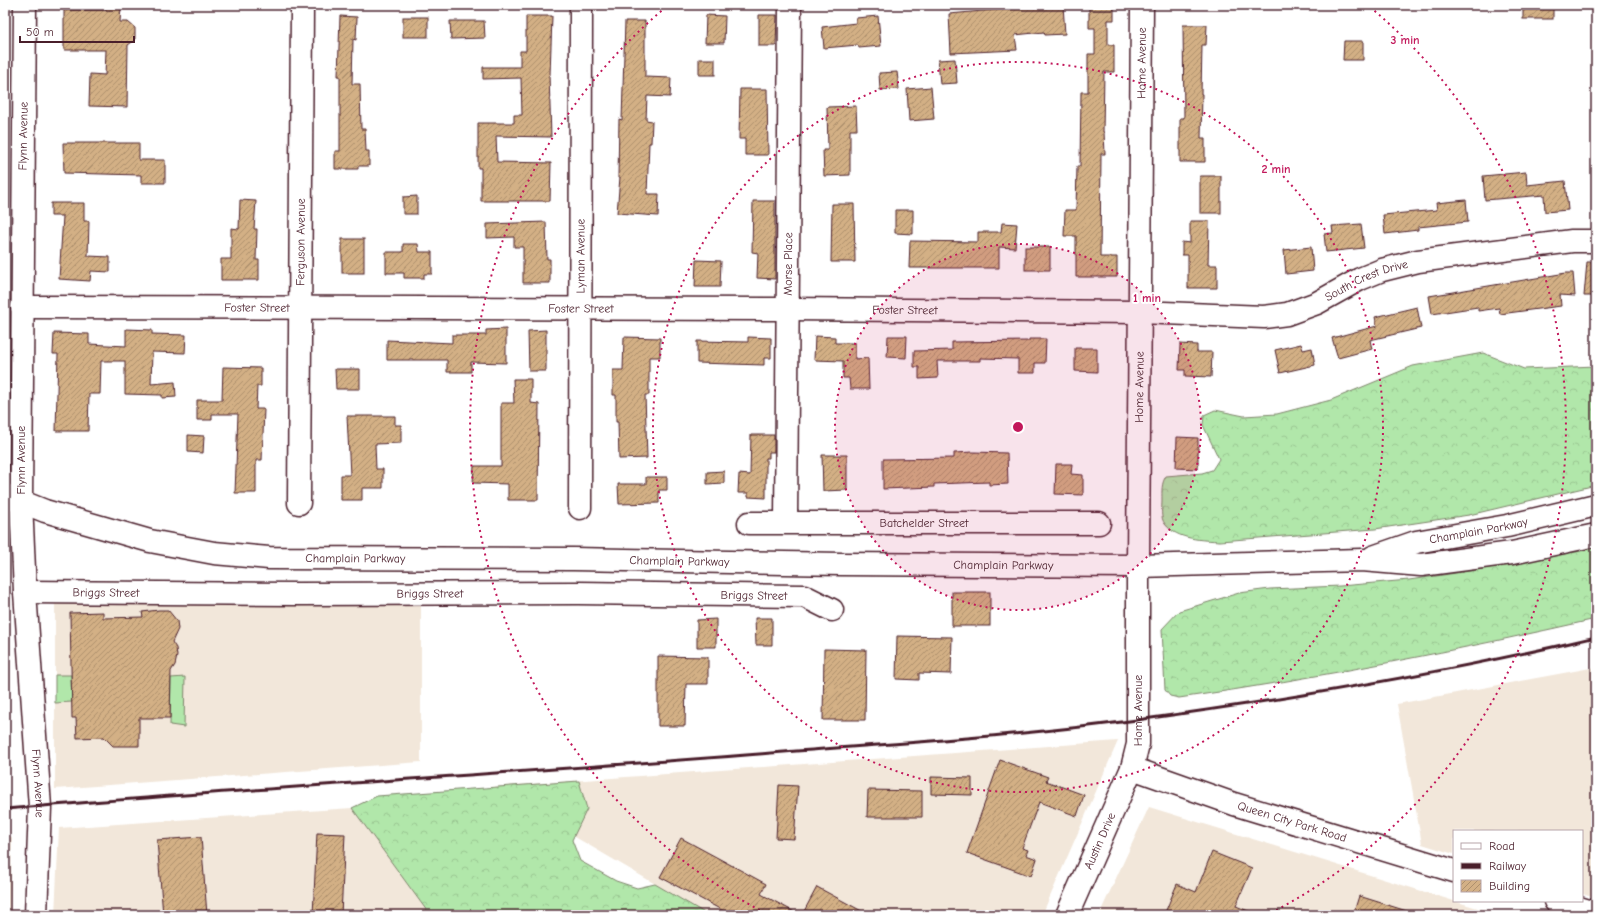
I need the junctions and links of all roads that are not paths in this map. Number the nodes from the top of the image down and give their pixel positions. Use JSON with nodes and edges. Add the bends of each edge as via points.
{"nodes":[{"id":1,"x":25,"y":5,"type":"edge"},
{"id":2,"x":302,"y":5,"type":"edge"},
{"id":3,"x":581,"y":5,"type":"edge"},
{"id":4,"x":790,"y":5,"type":"edge"},
{"id":5,"x":1142,"y":5,"type":"edge"},
{"id":6,"x":1596,"y":241,"type":"edge"},
{"id":7,"x":22,"y":307,"type":"junction"},
{"id":8,"x":300,"y":307,"type":"junction"},
{"id":9,"x":580,"y":308,"type":"junction"},
{"id":10,"x":788,"y":309,"type":"junction"},
{"id":11,"x":1139,"y":312,"type":"junction"},
{"id":12,"x":13,"y":498,"type":"edge"},
{"id":13,"x":299,"y":503,"type":"dead end"},
{"id":14,"x":1596,"y":505,"type":"edge"},
{"id":15,"x":580,"y":508,"type":"dead end"},
{"id":16,"x":786,"y":522,"type":"junction"},
{"id":17,"x":749,"y":523,"type":"dead end"},
{"id":18,"x":1099,"y":524,"type":"dead end"},
{"id":19,"x":1596,"y":535,"type":"edge"},
{"id":20,"x":1362,"y":560,"type":"junction"},
{"id":21,"x":1138,"y":566,"type":"junction"},
{"id":22,"x":25,"y":592,"type":"junction"},
{"id":23,"x":832,"y":610,"type":"dead end"},
{"id":24,"x":1132,"y":768,"type":"junction"},
{"id":25,"x":1453,"y":871,"type":"edge"},
{"id":26,"x":1558,"y":902,"type":"edge"},
{"id":27,"x":1596,"y":913,"type":"edge"},
{"id":28,"x":36,"y":915,"type":"edge"},
{"id":29,"x":1068,"y":915,"type":"edge"}],
"edges":[{"from":1,"to":7,"type":"street","name":"Flynn Avenue"},
{"from":2,"to":8,"type":"street","name":"Ferguson Avenue"},
{"from":3,"to":9,"type":"street","name":"Lyman Avenue"},
{"from":4,"to":10,"type":"street","name":"Morse Place"},
{"from":5,"to":11,"type":"street","name":"Home Avenue"},
{"from":6,"to":11,"type":"street","name":"South Crest Drive","via":[[1572,241],[1418,261],[1382,270],[1360,279],[1317,304],[1287,314],[1264,317]]},
{"from":7,"to":8,"type":"street","name":"Foster Street"},
{"from":7,"to":12,"type":"street","name":"Flynn Avenue"},
{"from":8,"to":9,"type":"street","name":"Foster Street"},
{"from":8,"to":13,"type":"street","name":"Ferguson Avenue"},
{"from":9,"to":10,"type":"street","name":"Foster Street"},
{"from":9,"to":15,"type":"street","name":"Lyman Avenue"},
{"from":10,"to":11,"type":"street","name":"Foster Street"},
{"from":10,"to":16,"type":"street","name":"Morse Place"},
{"from":11,"to":21,"type":"street","name":"Home Avenue"},
{"from":12,"to":21,"type":"street","name":"Champlain Parkway","via":[[44,511],[150,541],[214,553],[269,558]]},
{"from":12,"to":22,"type":"street","name":"Flynn Avenue"},
{"from":14,"to":20,"type":"street","name":"Champlain Parkway","via":[[1515,525],[1416,542]]},
{"from":16,"to":17,"type":"street","name":"Batchelder Street"},
{"from":16,"to":18,"type":"street","name":"Batchelder Street"},
{"from":19,"to":20,"type":"street","name":"Champlain Parkway","via":[[1512,553],[1448,563],[1421,565]]},
{"from":20,"to":21,"type":"street","name":"Champlain Parkway"},
{"from":21,"to":24,"type":"street","name":"Home Avenue","via":[[1139,720],[1138,744]]},
{"from":22,"to":23,"type":"street","name":"Briggs Street","via":[[804,596]]},
{"from":22,"to":28,"type":"street","name":"Flynn Avenue","via":[[40,806]]},
{"from":24,"to":25,"type":"street","name":"Queen City Park Road","via":[[1234,804]]},
{"from":24,"to":29,"type":"street","name":"Austin Drive"},
{"from":26,"to":27,"type":"street"}]}
